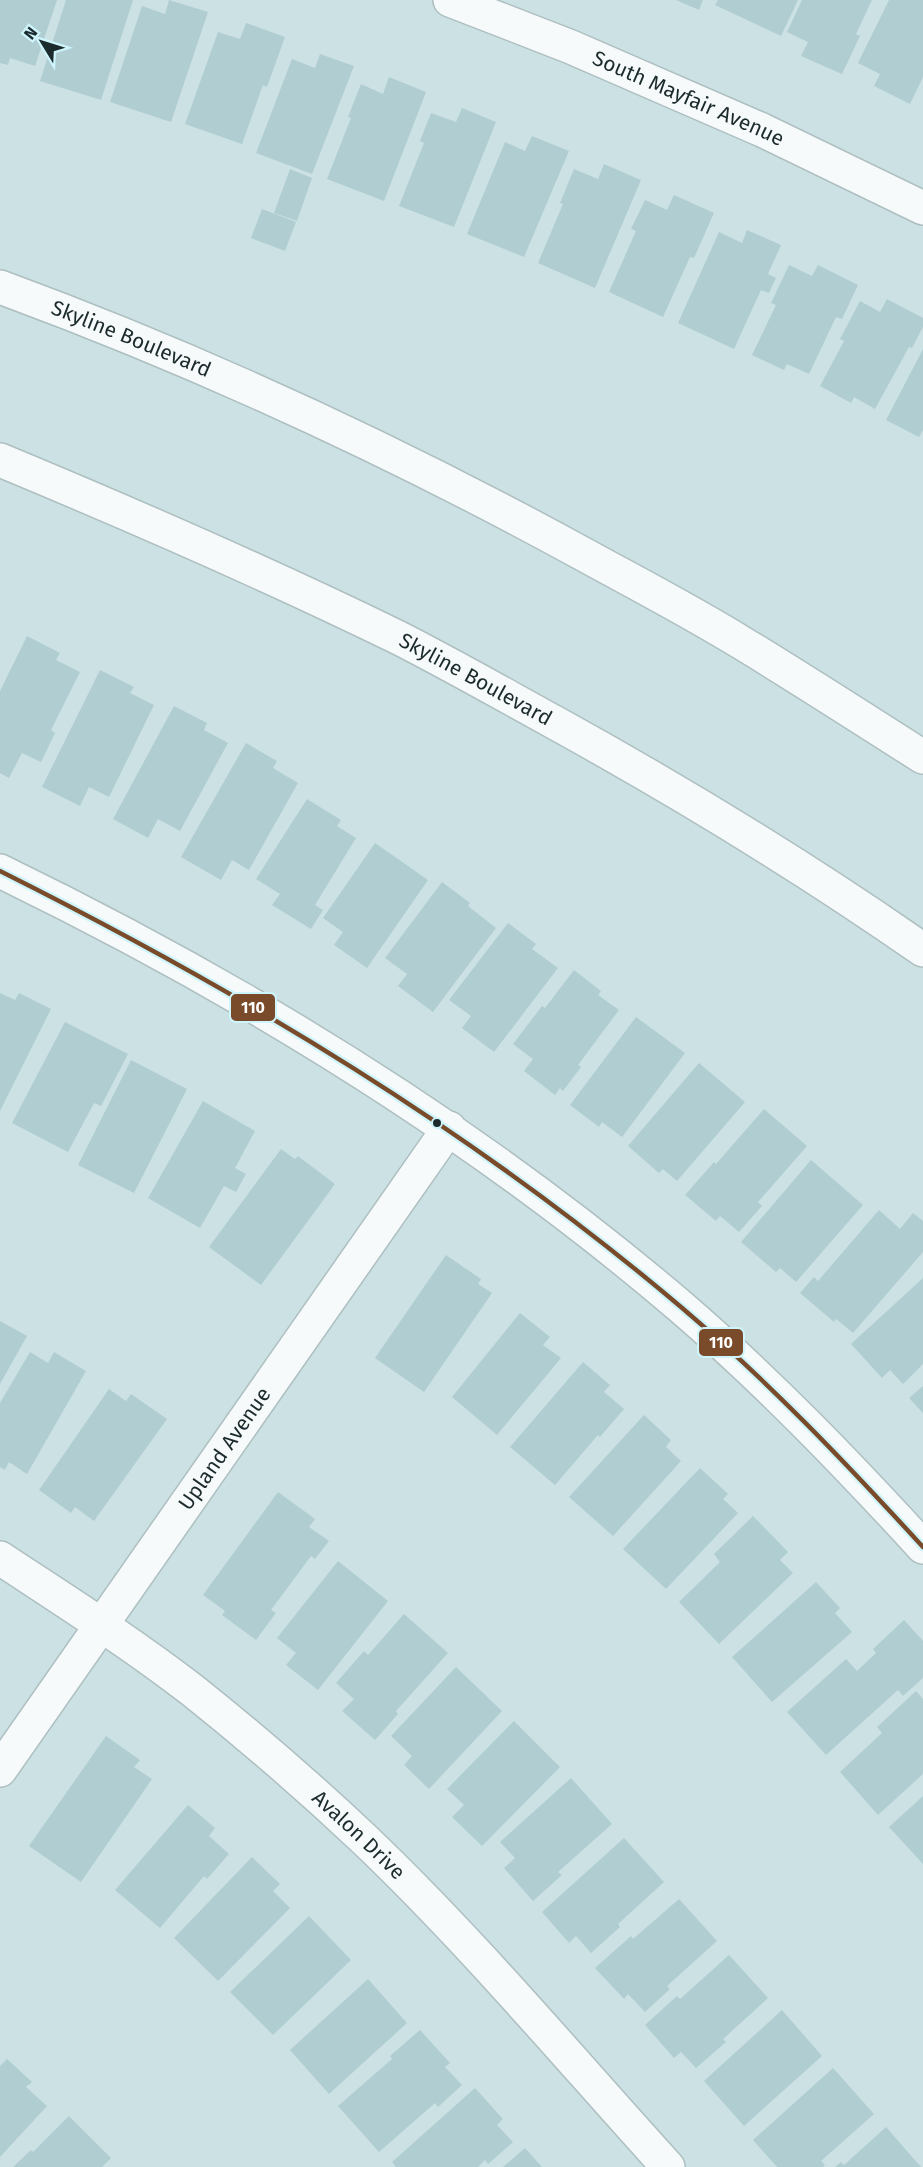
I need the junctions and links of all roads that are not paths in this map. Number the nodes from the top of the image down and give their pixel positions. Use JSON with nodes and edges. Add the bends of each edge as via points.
{"nodes":[{"id":1,"x":450,"y":0,"type":"edge"},
{"id":2,"x":923,"y":208,"type":"edge"},
{"id":3,"x":0,"y":287,"type":"edge"},
{"id":4,"x":0,"y":460,"type":"edge"},
{"id":5,"x":923,"y":757,"type":"edge"},
{"id":6,"x":0,"y":871,"type":"edge"},
{"id":7,"x":923,"y":950,"type":"edge"},
{"id":8,"x":449,"y":1128,"type":"junction"},
{"id":9,"x":923,"y":1547,"type":"edge"},
{"id":10,"x":0,"y":1558,"type":"edge"},
{"id":11,"x":102,"y":1625,"type":"junction"},
{"id":12,"x":0,"y":1770,"type":"edge"},
{"id":13,"x":668,"y":2167,"type":"edge"}],
"edges":[{"from":1,"to":2,"type":"street","name":"South Mayfair Avenue","via":[[571,47],[762,130]]},
{"from":3,"to":5,"type":"street","name":"Skyline Boulevard","via":[[246,387],[448,482],[741,642]]},
{"from":4,"to":7,"type":"street","name":"Skyline Boulevard","via":[[179,536],[400,639],[600,747],[701,807]]},
{"from":6,"to":8,"type":"street","via":[[212,981]]},
{"from":8,"to":9,"type":"street","via":[[570,1216],[681,1307],[782,1399]]},
{"from":8,"to":11,"type":"street","name":"Upland Avenue"},
{"from":10,"to":11,"type":"street","name":"Avalon Drive"},
{"from":11,"to":12,"type":"street","name":"Upland Avenue"},
{"from":11,"to":13,"type":"street","name":"Avalon Drive","via":[[191,1690],[364,1839],[441,1916]]}]}
